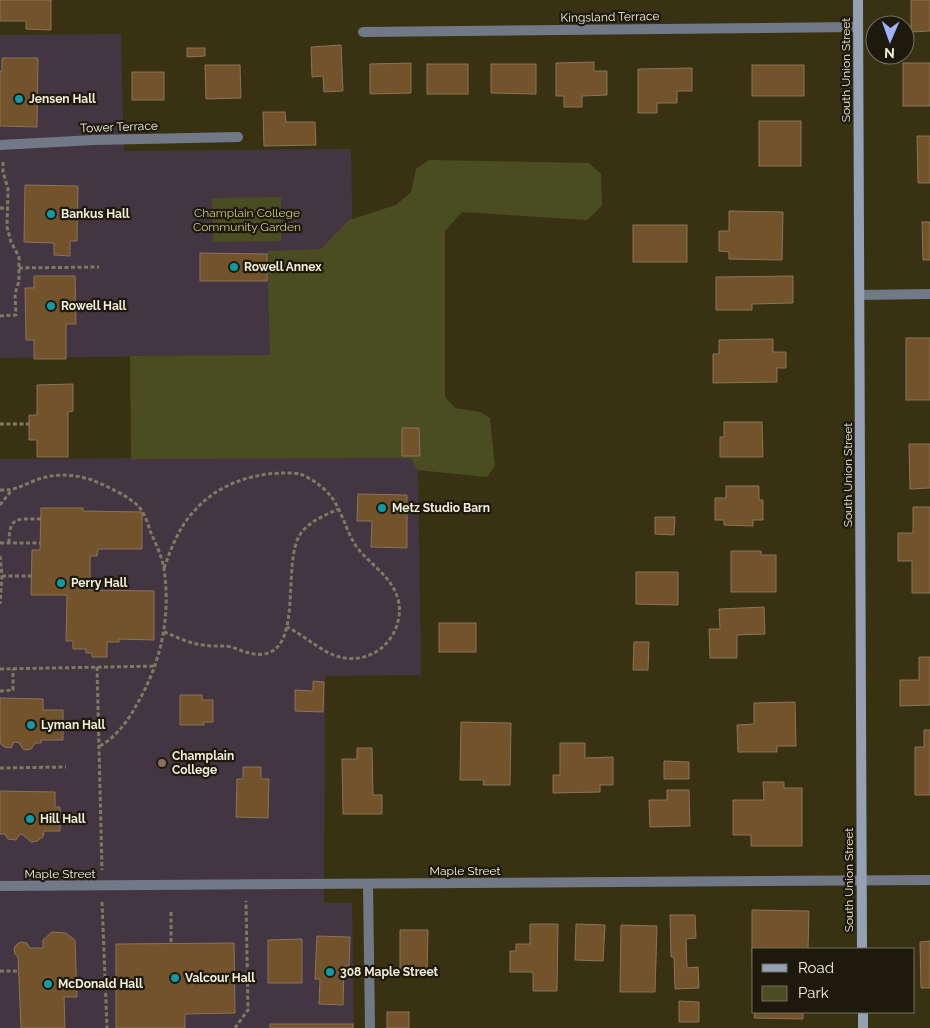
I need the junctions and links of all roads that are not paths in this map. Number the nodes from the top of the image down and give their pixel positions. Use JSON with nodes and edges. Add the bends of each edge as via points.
{"nodes":[{"id":1,"x":858,"y":0,"type":"edge"},
{"id":2,"x":858,"y":27,"type":"junction"},
{"id":3,"x":362,"y":32,"type":"dead end"},
{"id":4,"x":238,"y":137,"type":"dead end"},
{"id":5,"x":0,"y":145,"type":"edge"},
{"id":6,"x":930,"y":294,"type":"edge"},
{"id":7,"x":860,"y":295,"type":"junction"},
{"id":8,"x":930,"y":880,"type":"edge"},
{"id":9,"x":862,"y":881,"type":"junction"},
{"id":10,"x":368,"y":884,"type":"junction"},
{"id":11,"x":0,"y":886,"type":"edge"},
{"id":12,"x":862,"y":948,"type":"edge"},
{"id":13,"x":863,"y":1013,"type":"edge"},
{"id":14,"x":370,"y":1028,"type":"edge"},
{"id":15,"x":863,"y":1028,"type":"edge"}],
"edges":[{"from":1,"to":2,"type":"main road","name":"South Union Street"},
{"from":2,"to":3,"type":"street","name":"Kingsland Terrace"},
{"from":2,"to":7,"type":"main road","name":"South Union Street"},
{"from":4,"to":5,"type":"street","name":"Tower Terrace"},
{"from":6,"to":7,"type":"street"},
{"from":7,"to":9,"type":"main road","name":"South Union Street"},
{"from":8,"to":9,"type":"street","name":"Maple Street"},
{"from":9,"to":10,"type":"street","name":"Maple Street"},
{"from":9,"to":12,"type":"main road","name":"South Union Street"},
{"from":10,"to":11,"type":"street","name":"Maple Street"},
{"from":10,"to":14,"type":"street"},
{"from":13,"to":15,"type":"main road"}]}
